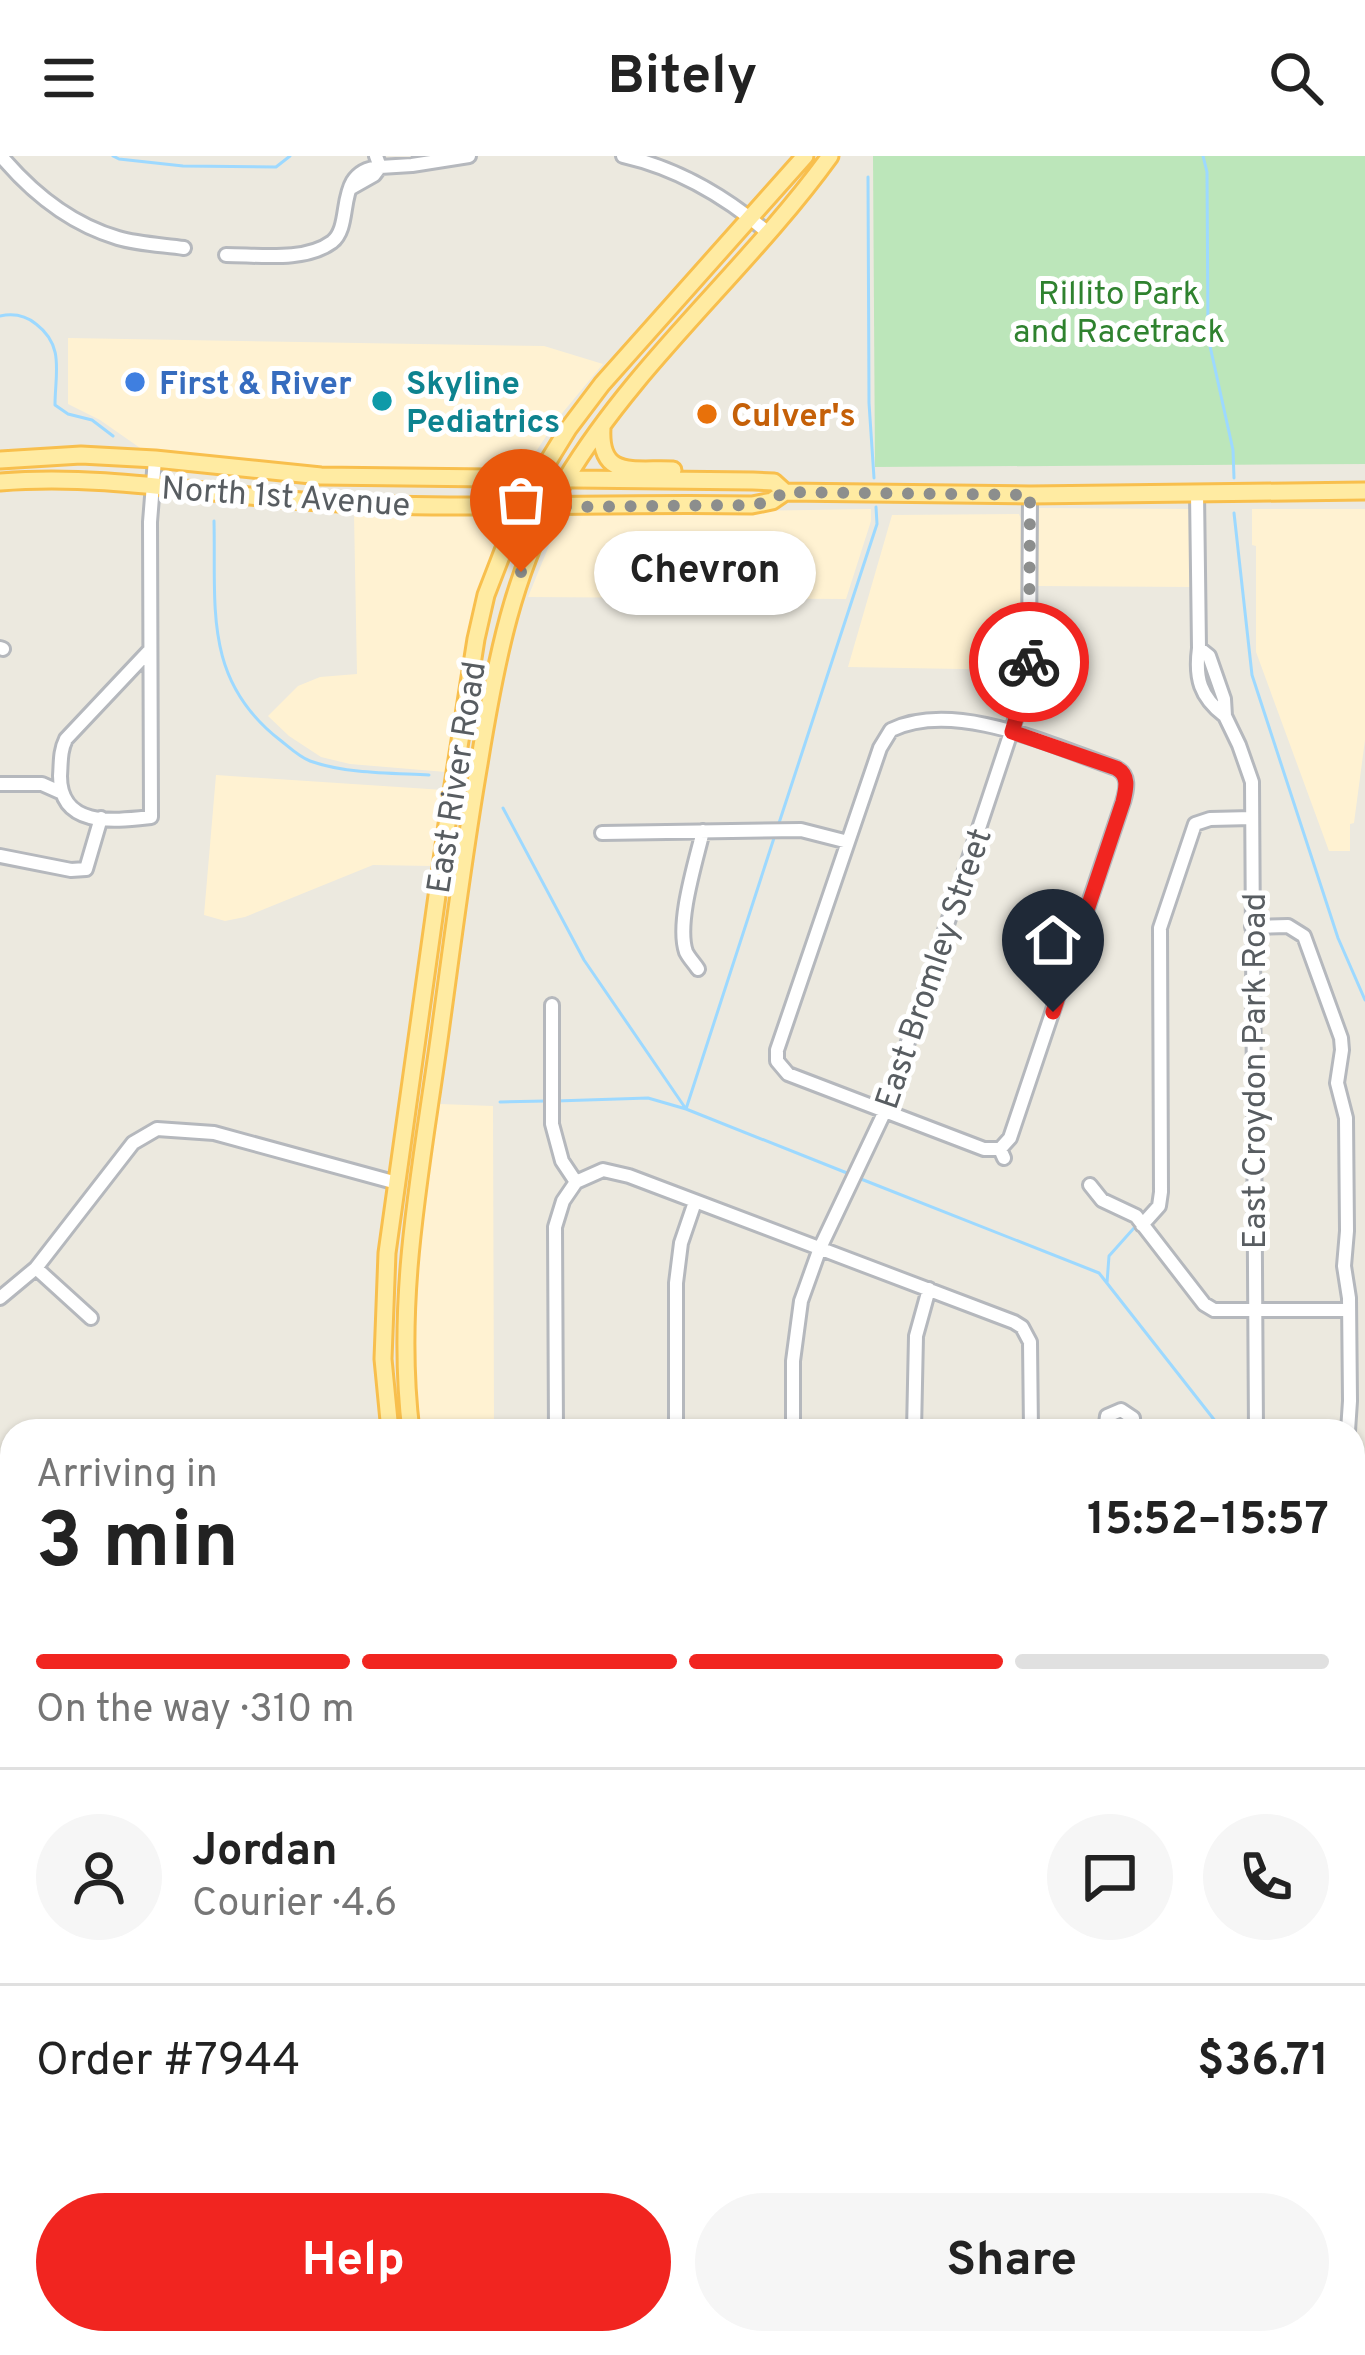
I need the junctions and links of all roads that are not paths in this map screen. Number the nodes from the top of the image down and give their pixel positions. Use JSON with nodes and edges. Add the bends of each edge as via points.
{"nodes":[{"id":1,"x":2,"y":156,"type":"edge"},
{"id":2,"x":469,"y":156,"type":"edge"},
{"id":3,"x":623,"y":156,"type":"edge"},
{"id":4,"x":805,"y":156,"type":"edge"},
{"id":5,"x":830,"y":156,"type":"edge"},
{"id":6,"x":378,"y":161,"type":"edge"},
{"id":7,"x":409,"y":161,"type":"edge"},
{"id":8,"x":750,"y":218,"type":"junction"},
{"id":9,"x":767,"y":232,"type":"junction"},
{"id":10,"x":184,"y":248,"type":"dead end"},
{"id":11,"x":226,"y":255,"type":"dead end"},
{"id":12,"x":602,"y":425,"type":"junction"},
{"id":13,"x":155,"y":459,"type":"junction"},
{"id":14,"x":0,"y":460,"type":"edge"},
{"id":15,"x":536,"y":480,"type":"junction"},
{"id":16,"x":565,"y":480,"type":"junction"},
{"id":17,"x":705,"y":480,"type":"junction"},
{"id":18,"x":0,"y":482,"type":"edge"},
{"id":19,"x":153,"y":485,"type":"junction"},
{"id":20,"x":1365,"y":490,"type":"edge"},
{"id":21,"x":784,"y":492,"type":"junction"},
{"id":22,"x":1197,"y":493,"type":"junction"},
{"id":23,"x":1030,"y":495,"type":"junction"},
{"id":24,"x":520,"y":507,"type":"junction"},
{"id":25,"x":551,"y":507,"type":"junction"},
{"id":26,"x":148,"y":652,"type":"junction"},
{"id":27,"x":1012,"y":732,"type":"junction"},
{"id":28,"x":0,"y":784,"type":"edge"},
{"id":29,"x":60,"y":792,"type":"junction"},
{"id":30,"x":101,"y":818,"type":"junction"},
{"id":31,"x":1252,"y":818,"type":"junction"},
{"id":32,"x":703,"y":831,"type":"junction"},
{"id":33,"x":602,"y":832,"type":"dead end"},
{"id":34,"x":848,"y":842,"type":"junction"},
{"id":35,"x":0,"y":856,"type":"edge"},
{"id":36,"x":1252,"y":927,"type":"junction"},
{"id":37,"x":698,"y":968,"type":"dead end"},
{"id":38,"x":552,"y":1005,"type":"dead end"},
{"id":39,"x":885,"y":1111,"type":"junction"},
{"id":40,"x":576,"y":1182,"type":"junction"},
{"id":41,"x":398,"y":1183,"type":"junction"},
{"id":42,"x":1090,"y":1185,"type":"dead end"},
{"id":43,"x":695,"y":1202,"type":"junction"},
{"id":44,"x":1142,"y":1225,"type":"junction"},
{"id":45,"x":820,"y":1248,"type":"junction"},
{"id":46,"x":36,"y":1268,"type":"junction"},
{"id":47,"x":929,"y":1289,"type":"junction"},
{"id":48,"x":0,"y":1298,"type":"edge"},
{"id":49,"x":384,"y":1300,"type":"junction"},
{"id":50,"x":1349,"y":1310,"type":"junction"},
{"id":51,"x":1254,"y":1312,"type":"junction"},
{"id":52,"x":91,"y":1318,"type":"dead end"},
{"id":53,"x":404,"y":1326,"type":"junction"},
{"id":54,"x":389,"y":1419,"type":"edge"},
{"id":55,"x":403,"y":1419,"type":"edge"},
{"id":56,"x":409,"y":1419,"type":"edge"},
{"id":57,"x":556,"y":1419,"type":"edge"},
{"id":58,"x":676,"y":1419,"type":"edge"},
{"id":59,"x":793,"y":1419,"type":"edge"},
{"id":60,"x":914,"y":1419,"type":"edge"},
{"id":61,"x":1031,"y":1419,"type":"edge"},
{"id":62,"x":1107,"y":1419,"type":"edge"},
{"id":63,"x":1133,"y":1419,"type":"edge"},
{"id":64,"x":1256,"y":1419,"type":"edge"},
{"id":65,"x":1349,"y":1419,"type":"edge"}],
"edges":[{"from":1,"to":10,"type":"street","via":[[71,220],[120,239]]},
{"from":2,"to":7,"type":"street"},
{"from":3,"to":8,"type":"street","via":[[700,185]]},
{"from":4,"to":8,"type":"main road","name":"East River Road"},
{"from":5,"to":9,"type":"main road","name":"East River Road"},
{"from":6,"to":7,"type":"street"},
{"from":6,"to":11,"type":"street","via":[[374,175],[351,188],[332,242],[302,254]]},
{"from":8,"to":9,"type":"street"},
{"from":8,"to":15,"type":"main road","name":"East River Road","via":[[602,384]]},
{"from":9,"to":12,"type":"main road","name":"East River Road"},
{"from":12,"to":16,"type":"main road","name":"East River Road"},
{"from":12,"to":17,"type":"main road","via":[[604,457],[620,468]]},
{"from":13,"to":14,"type":"main road","name":"North 1st Avenue"},
{"from":13,"to":15,"type":"main road","name":"North 1st Avenue","via":[[321,476]]},
{"from":13,"to":19,"type":"street"},
{"from":15,"to":16,"type":"main road","name":"North 1st Avenue"},
{"from":15,"to":24,"type":"main road","name":"East River Road"},
{"from":16,"to":17,"type":"main road","name":"North 1st Avenue"},
{"from":16,"to":25,"type":"main road","name":"East River Road"},
{"from":17,"to":21,"type":"main road","name":"North 1st Avenue","via":[[774,482]]},
{"from":18,"to":19,"type":"main road","name":"North 1st Avenue"},
{"from":19,"to":24,"type":"main road","name":"North 1st Avenue","via":[[319,502]]},
{"from":19,"to":26,"type":"street"},
{"from":20,"to":22,"type":"main road","name":"North 1st Avenue"},
{"from":21,"to":23,"type":"main road","name":"North 1st Avenue"},
{"from":21,"to":25,"type":"main road","name":"North 1st Avenue","via":[[752,505]]},
{"from":22,"to":23,"type":"main road","name":"North 1st Avenue"},
{"from":22,"to":31,"type":"street","name":"East Croydon Park Road","via":[[1199,648],[1209,656],[1252,782]]},
{"from":23,"to":27,"type":"street","name":"East Bromley Street","via":[[1029,659]]},
{"from":24,"to":25,"type":"main road","name":"North 1st Avenue"},
{"from":24,"to":41,"type":"main road","name":"East River Road","via":[[476,639]]},
{"from":25,"to":53,"type":"main road","name":"East River Road","via":[[513,596],[482,741]]},
{"from":26,"to":29,"type":"street","via":[[66,739]]},
{"from":26,"to":30,"type":"street","via":[[151,817]]},
{"from":27,"to":34,"type":"street","via":[[967,721],[888,725]]},
{"from":27,"to":39,"type":"street","name":"East Bromley Street"},
{"from":27,"to":39,"type":"street","via":[[1128,775],[1123,802],[1002,1153]]},
{"from":28,"to":29,"type":"street"},
{"from":29,"to":30,"type":"street","via":[[69,808]]},
{"from":30,"to":35,"type":"street","via":[[86,869]]},
{"from":31,"to":36,"type":"street","name":"East Croydon Park Road"},
{"from":31,"to":44,"type":"street","via":[[1195,824],[1163,913],[1161,1192]]},
{"from":32,"to":33,"type":"street"},
{"from":32,"to":34,"type":"street","via":[[801,830]]},
{"from":32,"to":37,"type":"street","via":[[685,928],[686,951]]},
{"from":34,"to":39,"type":"street","via":[[777,1061],[788,1074]]},
{"from":36,"to":50,"type":"street","via":[[1288,926],[1304,936],[1338,1027]]},
{"from":36,"to":51,"type":"street","name":"East Croydon Park Road"},
{"from":38,"to":40,"type":"street","via":[[552,1124]]},
{"from":39,"to":45,"type":"street","name":"East Bromley Street"},
{"from":40,"to":43,"type":"street","via":[[603,1170]]},
{"from":40,"to":57,"type":"street","via":[[555,1227]]},
{"from":41,"to":46,"type":"street","via":[[214,1133],[157,1129],[134,1143]]},
{"from":41,"to":49,"type":"main road","name":"East River Road"},
{"from":41,"to":53,"type":"main road","via":[[405,1194],[395,1294]]},
{"from":42,"to":44,"type":"street"},
{"from":43,"to":45,"type":"street"},
{"from":43,"to":58,"type":"street","via":[[676,1282]]},
{"from":44,"to":51,"type":"street","via":[[1204,1304]]},
{"from":45,"to":47,"type":"street"},
{"from":45,"to":59,"type":"street","name":"East Bromley Street","via":[[801,1301]]},
{"from":46,"to":48,"type":"street"},
{"from":46,"to":52,"type":"street"},
{"from":47,"to":60,"type":"street","via":[[916,1336]]},
{"from":47,"to":61,"type":"street","via":[[1027,1334]]},
{"from":49,"to":54,"type":"main road","name":"East River Road"},
{"from":49,"to":55,"type":"main road"},
{"from":50,"to":51,"type":"street"},
{"from":50,"to":65,"type":"street"},
{"from":51,"to":64,"type":"street","name":"East Croydon Park Road"},
{"from":53,"to":56,"type":"main road","name":"East River Road"},
{"from":62,"to":63,"type":"street","via":[[1120,1410]]}]}
